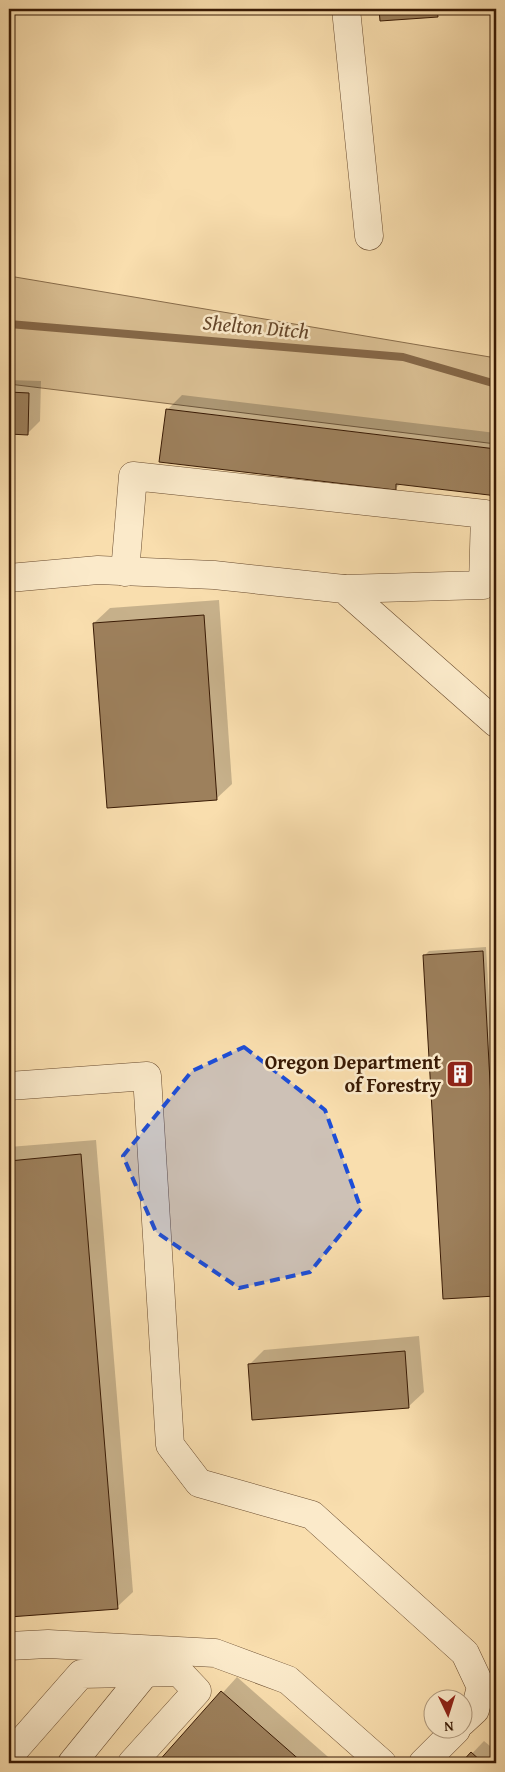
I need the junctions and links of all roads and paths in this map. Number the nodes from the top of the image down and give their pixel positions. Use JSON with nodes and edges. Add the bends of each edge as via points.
{"nodes":[{"id":1,"x":346,"y":9,"type":"edge"},
{"id":2,"x":369,"y":236,"type":"dead end"},
{"id":3,"x":126,"y":572,"type":"junction"},
{"id":4,"x":9,"y":578,"type":"edge"},
{"id":5,"x":490,"y":584,"type":"edge"},
{"id":6,"x":344,"y":589,"type":"junction"},
{"id":7,"x":496,"y":723,"type":"edge"},
{"id":8,"x":9,"y":1086,"type":"edge"},
{"id":9,"x":9,"y":1646,"type":"edge"},
{"id":10,"x":146,"y":1672,"type":"junction"},
{"id":11,"x":489,"y":1694,"type":"edge"},
{"id":12,"x":472,"y":1713,"type":"edge"},
{"id":13,"x":446,"y":1740,"type":"edge"},
{"id":14,"x":9,"y":1756,"type":"edge"},
{"id":15,"x":72,"y":1763,"type":"edge"},
{"id":16,"x":132,"y":1763,"type":"edge"},
{"id":17,"x":382,"y":1763,"type":"edge"},
{"id":18,"x":423,"y":1763,"type":"edge"}],
"edges":[{"from":1,"to":2,"type":"street"},
{"from":3,"to":4,"type":"street","via":[[98,570]]},
{"from":3,"to":5,"type":"street","via":[[133,476],[484,514]]},
{"from":3,"to":6,"type":"street","via":[[214,575]]},
{"from":5,"to":6,"type":"street"},
{"from":6,"to":7,"type":"street"},
{"from":8,"to":11,"type":"street","via":[[147,1076],[170,1445],[199,1483],[312,1515],[465,1653]]},
{"from":9,"to":17,"type":"street","via":[[48,1644],[215,1653],[288,1680]]},
{"from":10,"to":14,"type":"street","via":[[81,1674]]},
{"from":10,"to":15,"type":"street"},
{"from":10,"to":16,"type":"street","via":[[180,1672],[197,1691]]},
{"from":11,"to":12,"type":"street"},
{"from":13,"to":18,"type":"street"}]}
